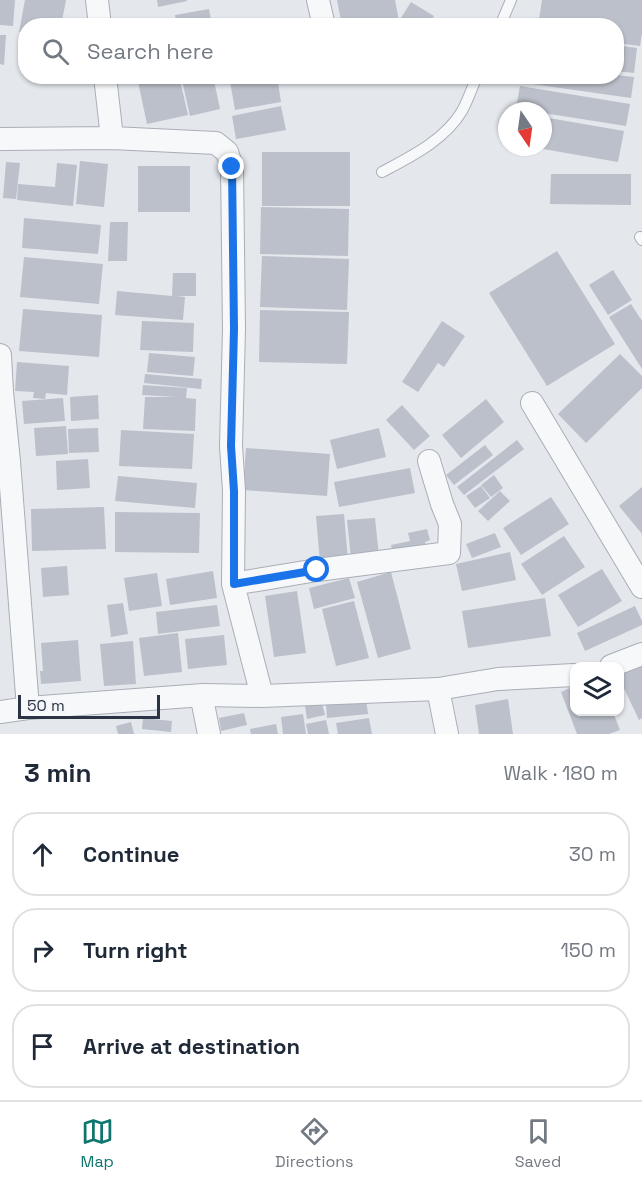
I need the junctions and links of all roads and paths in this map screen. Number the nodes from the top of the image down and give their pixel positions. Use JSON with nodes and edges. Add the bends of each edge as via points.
{"nodes":[{"id":1,"x":97,"y":0,"type":"edge"},
{"id":2,"x":318,"y":0,"type":"edge"},
{"id":3,"x":511,"y":0,"type":"edge"},
{"id":4,"x":98,"y":18,"type":"edge"},
{"id":5,"x":322,"y":18,"type":"edge"},
{"id":6,"x":503,"y":18,"type":"edge"},
{"id":7,"x":106,"y":84,"type":"edge"},
{"id":8,"x":473,"y":84,"type":"edge"},
{"id":9,"x":112,"y":138,"type":"junction"},
{"id":10,"x":0,"y":139,"type":"edge"},
{"id":11,"x":382,"y":172,"type":"dead end"},
{"id":12,"x":0,"y":355,"type":"edge"},
{"id":13,"x":532,"y":403,"type":"dead end"},
{"id":14,"x":429,"y":461,"type":"dead end"},
{"id":15,"x":234,"y":584,"type":"junction"},
{"id":16,"x":642,"y":587,"type":"edge"},
{"id":17,"x":642,"y":654,"type":"edge"},
{"id":18,"x":621,"y":662,"type":"edge"},
{"id":19,"x":570,"y":675,"type":"edge"},
{"id":20,"x":438,"y":688,"type":"junction"},
{"id":21,"x":203,"y":695,"type":"junction"},
{"id":22,"x":262,"y":696,"type":"junction"},
{"id":23,"x":28,"y":708,"type":"junction"},
{"id":24,"x":0,"y":712,"type":"edge"},
{"id":25,"x":209,"y":734,"type":"edge"},
{"id":26,"x":447,"y":734,"type":"edge"}],
"edges":[{"from":1,"to":4,"type":"street"},
{"from":2,"to":5,"type":"street"},
{"from":3,"to":6,"type":"lane"},
{"from":7,"to":9,"type":"street"},
{"from":8,"to":11,"type":"lane","via":[[461,112],[442,135]]},
{"from":9,"to":10,"type":"street"},
{"from":9,"to":15,"type":"street","via":[[216,143],[227,152],[232,167]]},
{"from":12,"to":23,"type":"street"},
{"from":13,"to":16,"type":"street"},
{"from":14,"to":15,"type":"street","via":[[450,524],[449,553]]},
{"from":15,"to":22,"type":"street"},
{"from":17,"to":18,"type":"street"},
{"from":19,"to":20,"type":"street","via":[[498,679]]},
{"from":20,"to":22,"type":"street"},
{"from":20,"to":26,"type":"street"},
{"from":21,"to":22,"type":"street"},
{"from":21,"to":23,"type":"street"},
{"from":21,"to":25,"type":"street"},
{"from":23,"to":24,"type":"street"}]}
